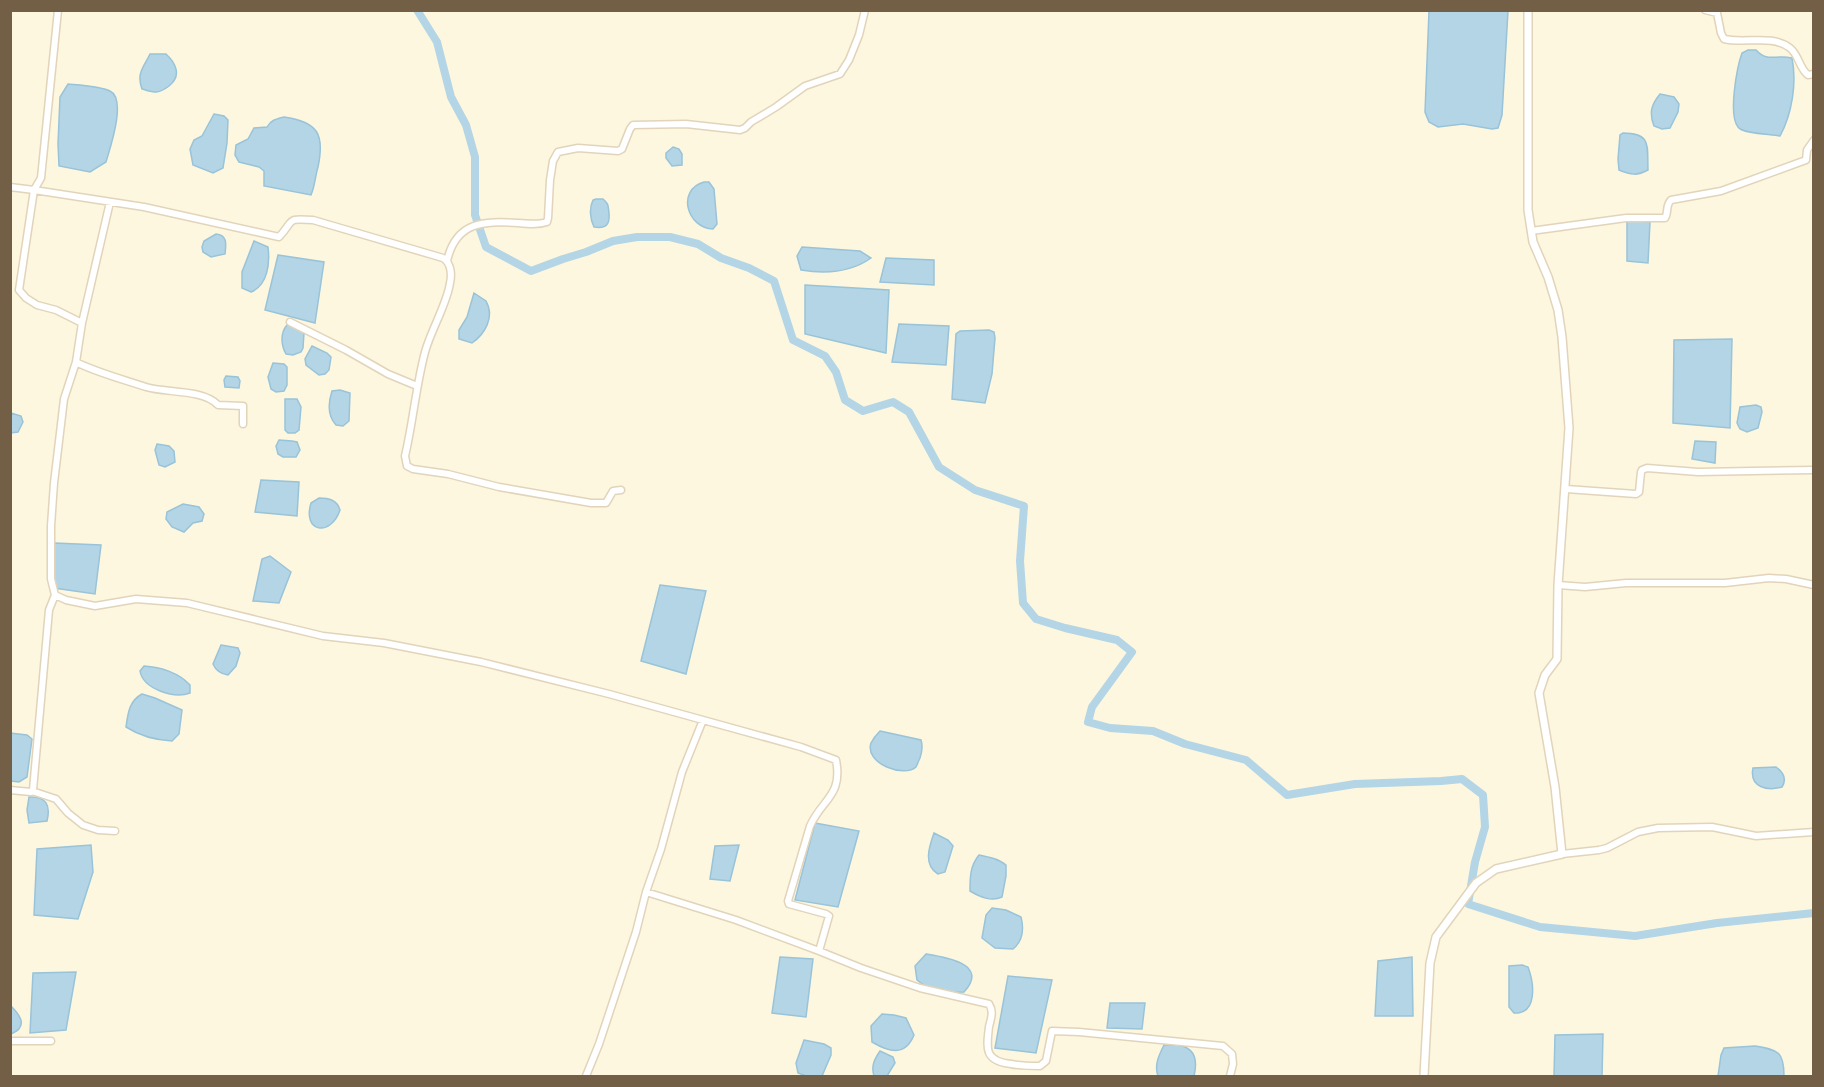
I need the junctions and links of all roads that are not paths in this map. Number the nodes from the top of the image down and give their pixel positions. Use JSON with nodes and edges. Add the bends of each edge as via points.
{"nodes":[{"id":1,"x":58,"y":10,"type":"edge"},
{"id":2,"x":865,"y":10,"type":"edge"},
{"id":3,"x":1528,"y":10,"type":"edge"},
{"id":4,"x":1705,"y":10,"type":"edge"},
{"id":5,"x":1814,"y":74,"type":"edge"},
{"id":6,"x":1814,"y":140,"type":"edge"},
{"id":7,"x":10,"y":187,"type":"edge"},
{"id":8,"x":34,"y":190,"type":"junction"},
{"id":9,"x":110,"y":202,"type":"junction"},
{"id":10,"x":1531,"y":231,"type":"junction"},
{"id":11,"x":447,"y":261,"type":"junction"},
{"id":12,"x":290,"y":322,"type":"dead end"},
{"id":13,"x":82,"y":323,"type":"junction"},
{"id":14,"x":76,"y":362,"type":"junction"},
{"id":15,"x":417,"y":386,"type":"junction"},
{"id":16,"x":243,"y":424,"type":"dead end"},
{"id":17,"x":1814,"y":470,"type":"edge"},
{"id":18,"x":1566,"y":489,"type":"junction"},
{"id":19,"x":621,"y":490,"type":"dead end"},
{"id":20,"x":1558,"y":585,"type":"junction"},
{"id":21,"x":1814,"y":585,"type":"edge"},
{"id":22,"x":55,"y":595,"type":"junction"},
{"id":23,"x":703,"y":720,"type":"junction"},
{"id":24,"x":10,"y":790,"type":"edge"},
{"id":25,"x":32,"y":791,"type":"junction"},
{"id":26,"x":115,"y":831,"type":"dead end"},
{"id":27,"x":1814,"y":832,"type":"edge"},
{"id":28,"x":1562,"y":854,"type":"junction"},
{"id":29,"x":646,"y":892,"type":"junction"},
{"id":30,"x":819,"y":951,"type":"junction"},
{"id":31,"x":10,"y":1041,"type":"edge"},
{"id":32,"x":51,"y":1041,"type":"dead end"},
{"id":33,"x":586,"y":1077,"type":"edge"},
{"id":34,"x":1230,"y":1077,"type":"edge"},
{"id":35,"x":1424,"y":1077,"type":"edge"}],
"edges":[{"from":1,"to":8,"type":"street","via":[[41,178]]},
{"from":2,"to":11,"type":"street","via":[[849,60],[838,75],[805,86],[740,130],[686,124],[633,125],[618,151],[578,148],[558,152],[553,161],[547,222],[482,223],[469,227],[452,244]]},
{"from":3,"to":10,"type":"street"},
{"from":4,"to":5,"type":"street","via":[[1717,13],[1724,39],[1784,44],[1796,54],[1804,73]]},
{"from":6,"to":10,"type":"street","via":[[1806,160],[1721,191],[1671,200],[1665,218],[1626,218]]},
{"from":7,"to":8,"type":"street"},
{"from":8,"to":9,"type":"street"},
{"from":8,"to":13,"type":"street","via":[[19,290],[37,305]]},
{"from":9,"to":11,"type":"street","via":[[279,237],[295,218],[314,220]]},
{"from":9,"to":13,"type":"street"},
{"from":10,"to":18,"type":"street","via":[[1558,310],[1562,337],[1569,428]]},
{"from":11,"to":15,"type":"street","via":[[451,280],[426,348]]},
{"from":12,"to":15,"type":"street"},
{"from":13,"to":14,"type":"street"},
{"from":14,"to":16,"type":"street","via":[[148,388],[189,393],[218,405],[243,406]]},
{"from":14,"to":22,"type":"street","via":[[64,399],[54,483],[51,570]]},
{"from":15,"to":19,"type":"street","via":[[405,456],[407,466],[591,503],[606,503],[612,491]]},
{"from":17,"to":18,"type":"street","via":[[1698,472],[1647,468],[1641,472],[1636,494]]},
{"from":18,"to":20,"type":"street"},
{"from":20,"to":21,"type":"street","via":[[1725,583],[1769,578]]},
{"from":20,"to":28,"type":"street","via":[[1557,659],[1545,675],[1539,693]]},
{"from":22,"to":23,"type":"street","via":[[95,606],[136,599],[187,603],[323,636],[481,662]]},
{"from":22,"to":25,"type":"street","via":[[49,610]]},
{"from":23,"to":29,"type":"street","via":[[682,772]]},
{"from":23,"to":30,"type":"street","via":[[836,760],[835,788],[813,818],[788,901],[829,916]]},
{"from":24,"to":25,"type":"street"},
{"from":25,"to":26,"type":"street","via":[[56,799],[83,825]]},
{"from":27,"to":28,"type":"street","via":[[1756,836],[1712,827],[1658,828],[1638,832],[1607,848]]},
{"from":28,"to":35,"type":"street","via":[[1496,869],[1476,883],[1436,937],[1430,963]]},
{"from":29,"to":30,"type":"street"},
{"from":29,"to":33,"type":"street"},
{"from":30,"to":34,"type":"street","via":[[920,988],[989,1004],[993,1012],[987,1048],[997,1062],[1040,1066],[1046,1061],[1052,1031],[1079,1032],[1223,1046],[1232,1054]]},
{"from":31,"to":32,"type":"street"}]}
